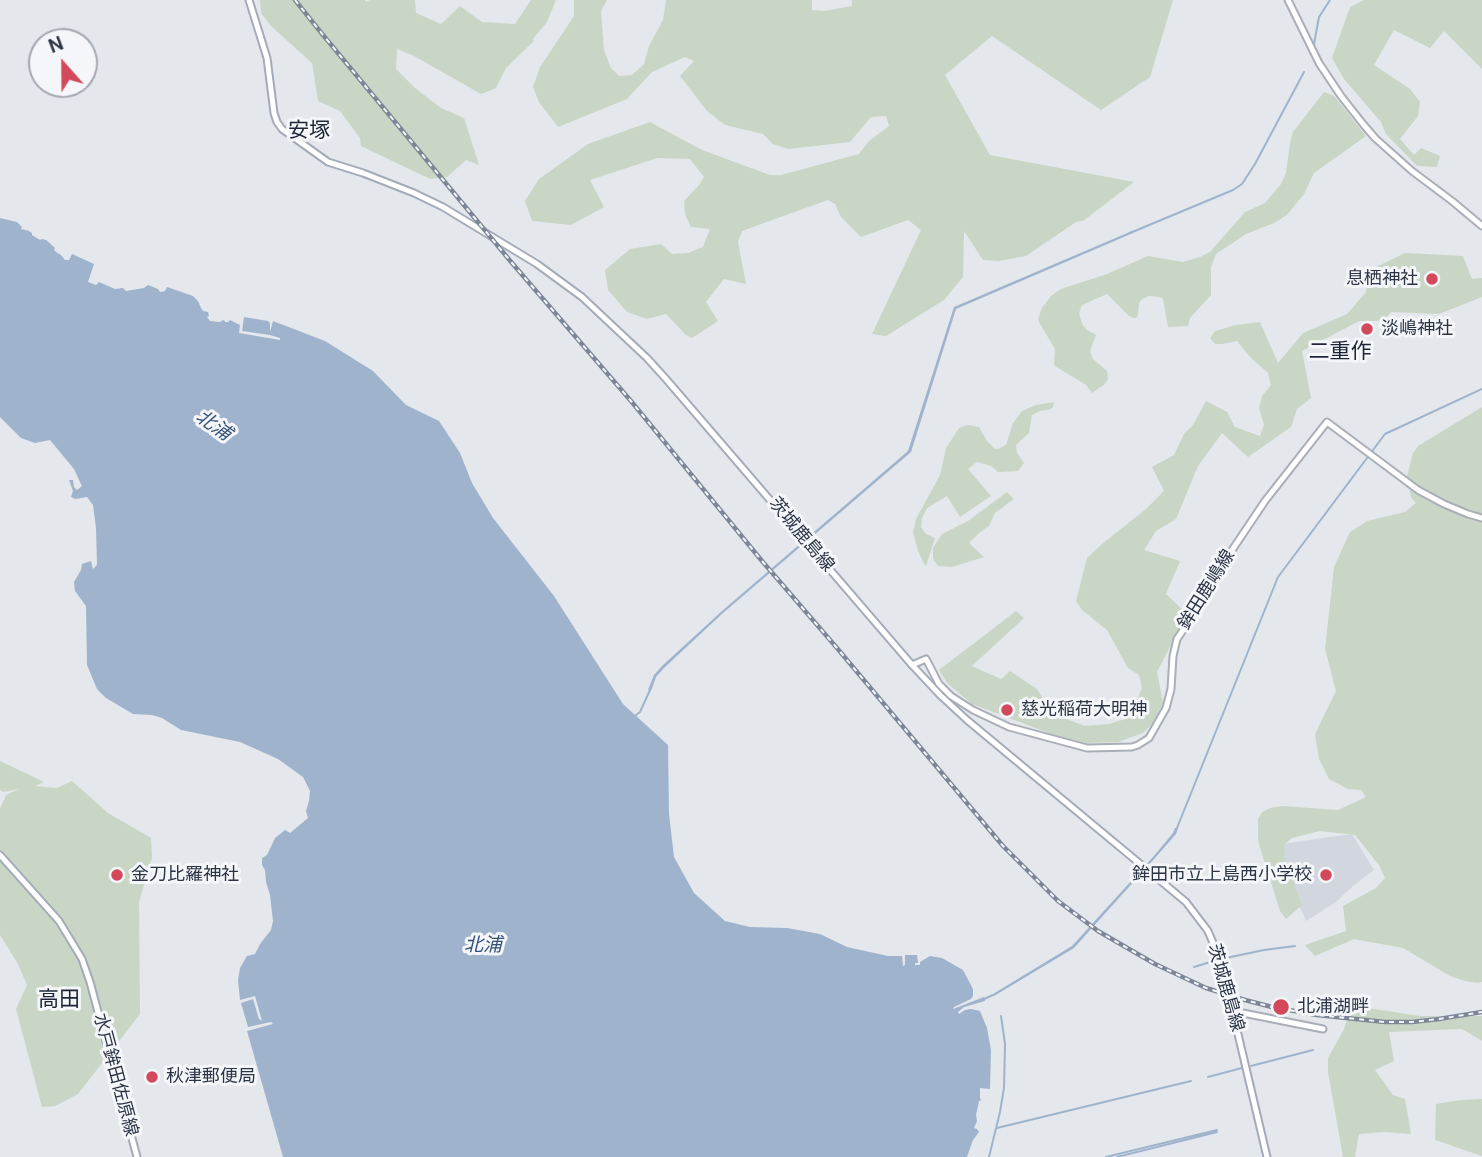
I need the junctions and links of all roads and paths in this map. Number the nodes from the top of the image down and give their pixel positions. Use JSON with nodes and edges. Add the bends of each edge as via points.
{"nodes":[{"id":1,"x":249,"y":0,"type":"edge"},
{"id":2,"x":1289,"y":0,"type":"edge"},
{"id":3,"x":1482,"y":226,"type":"edge"},
{"id":4,"x":1482,"y":518,"type":"edge"},
{"id":5,"x":912,"y":665,"type":"junction"},
{"id":6,"x":973,"y":710,"type":"junction"},
{"id":7,"x":967,"y":720,"type":"junction"},
{"id":8,"x":0,"y":855,"type":"edge"},
{"id":9,"x":1233,"y":1011,"type":"junction"},
{"id":10,"x":1322,"y":1029,"type":"dead end"},
{"id":11,"x":137,"y":1157,"type":"edge"},
{"id":12,"x":1267,"y":1157,"type":"edge"}],
"edges":[{"from":1,"to":5,"type":"main road","name":"茨城鹿島線","via":[[267,58],[279,126],[328,162],[443,207],[523,254],[589,303],[647,358]]},
{"from":2,"to":3,"type":"main road","via":[[1319,64],[1369,131]]},
{"from":4,"to":6,"type":"main road","name":"鉾田鹿嶋線","via":[[1432,498],[1327,422],[1279,483],[1177,639],[1168,701],[1153,733],[1143,742],[1132,747],[1081,747],[1018,730]]},
{"from":5,"to":6,"type":"main road","name":"鉾田鹿嶋線","via":[[926,659],[945,690]]},
{"from":5,"to":7,"type":"main road","name":"茨城鹿島線"},
{"from":6,"to":7,"type":"main road"},
{"from":7,"to":9,"type":"main road","name":"茨城鹿島線","via":[[1186,902],[1208,931]]},
{"from":8,"to":11,"type":"main road","name":"水戸鉾田佐原線","via":[[60,921],[82,959]]},
{"from":9,"to":10,"type":"main road"},
{"from":9,"to":12,"type":"main road","name":"茨城鹿島線"}]}
